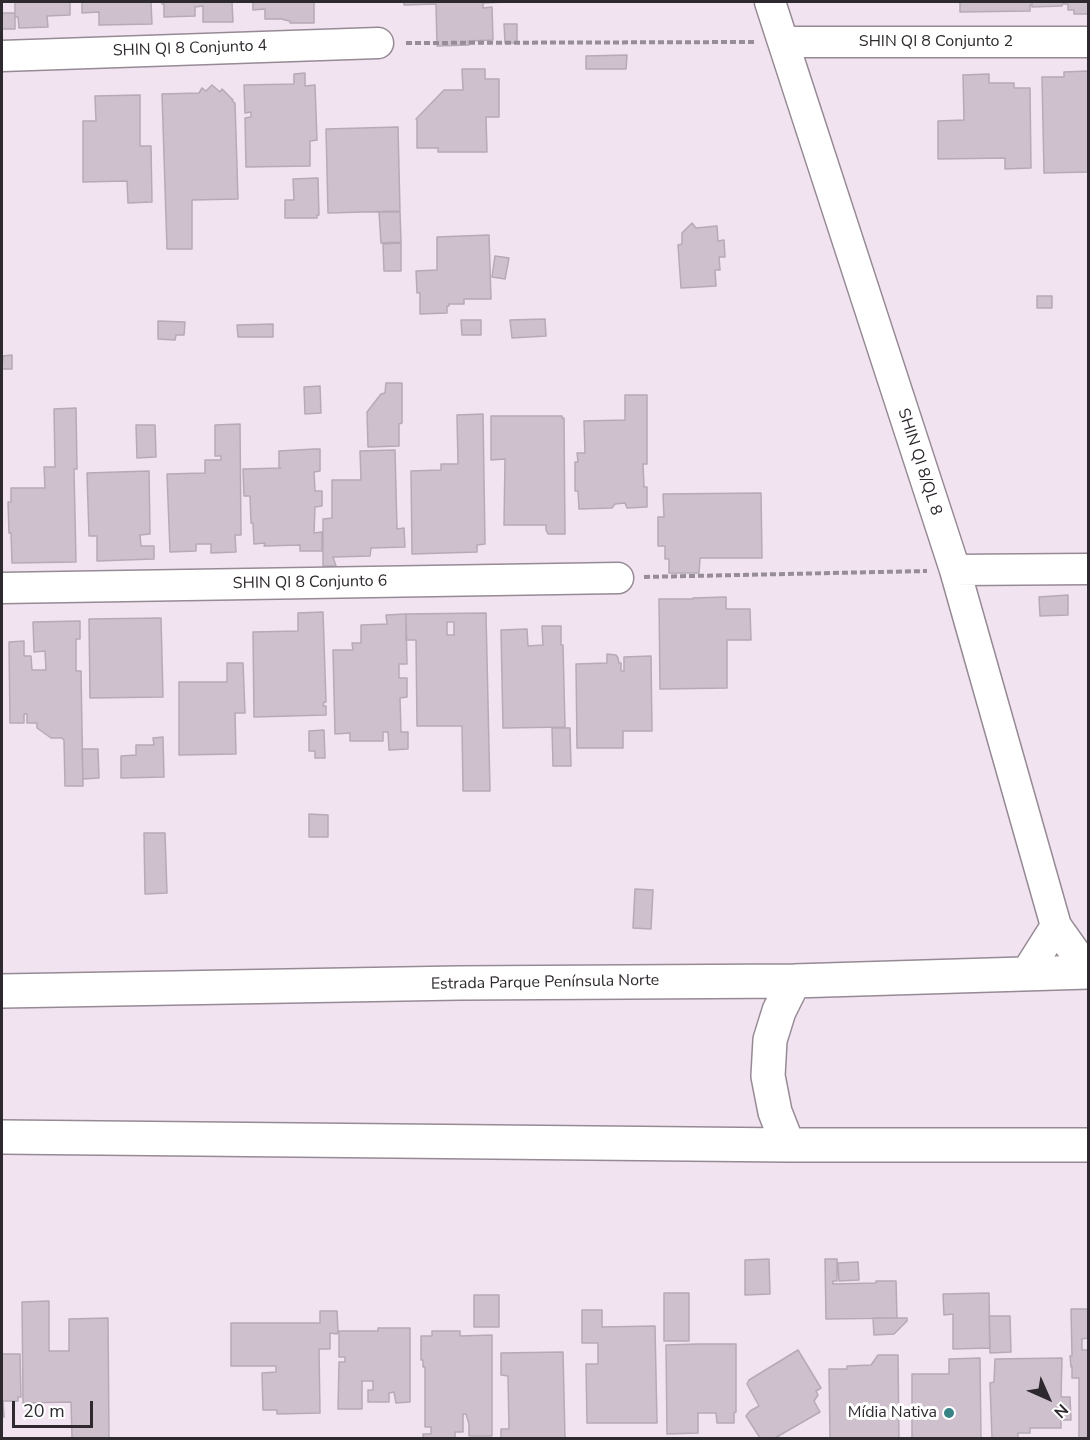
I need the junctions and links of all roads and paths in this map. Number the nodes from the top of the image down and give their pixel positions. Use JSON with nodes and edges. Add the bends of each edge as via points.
{"nodes":[{"id":1,"x":770,"y":2,"type":"edge"},
{"id":2,"x":783,"y":42,"type":"junction"},
{"id":3,"x":1089,"y":42,"type":"edge"},
{"id":4,"x":378,"y":43,"type":"joint"},
{"id":5,"x":2,"y":56,"type":"edge"},
{"id":6,"x":1089,"y":569,"type":"edge"},
{"id":7,"x":955,"y":570,"type":"junction"},
{"id":8,"x":618,"y":578,"type":"joint"},
{"id":9,"x":2,"y":588,"type":"edge"},
{"id":10,"x":1056,"y":926,"type":"junction"},
{"id":11,"x":1089,"y":971,"type":"edge"},
{"id":12,"x":1024,"y":975,"type":"junction"},
{"id":13,"x":794,"y":981,"type":"junction"},
{"id":14,"x":2,"y":991,"type":"edge"},
{"id":15,"x":2,"y":1137,"type":"edge"},
{"id":16,"x":788,"y":1145,"type":"junction"},
{"id":17,"x":1089,"y":1145,"type":"edge"}],
"edges":[{"from":1,"to":2,"type":"street","name":"SHIN QI 8/QL 8"},
{"from":2,"to":3,"type":"street","name":"SHIN QI 8 Conjunto 2"},
{"from":2,"to":4,"type":"path"},
{"from":2,"to":7,"type":"street","name":"SHIN QI 8/QL 8"},
{"from":4,"to":5,"type":"street","name":"SHIN QI 8 Conjunto 4"},
{"from":6,"to":7,"type":"street"},
{"from":7,"to":8,"type":"path"},
{"from":7,"to":10,"type":"street","name":"SHIN QI 8/QL 8"},
{"from":8,"to":9,"type":"street","name":"SHIN QI 8 Conjunto 6"},
{"from":10,"to":11,"type":"street","name":"SHIN QI 8/QL 8"},
{"from":10,"to":12,"type":"street"},
{"from":11,"to":12,"type":"main road","name":"Estrada Parque Península Norte"},
{"from":12,"to":13,"type":"main road","name":"Estrada Parque Península Norte"},
{"from":13,"to":14,"type":"main road","name":"Estrada Parque Península Norte"},
{"from":13,"to":16,"type":"main road","via":[[778,1011],[770,1040],[768,1076],[775,1113]]},
{"from":15,"to":16,"type":"main road"},
{"from":16,"to":17,"type":"main road"}]}
